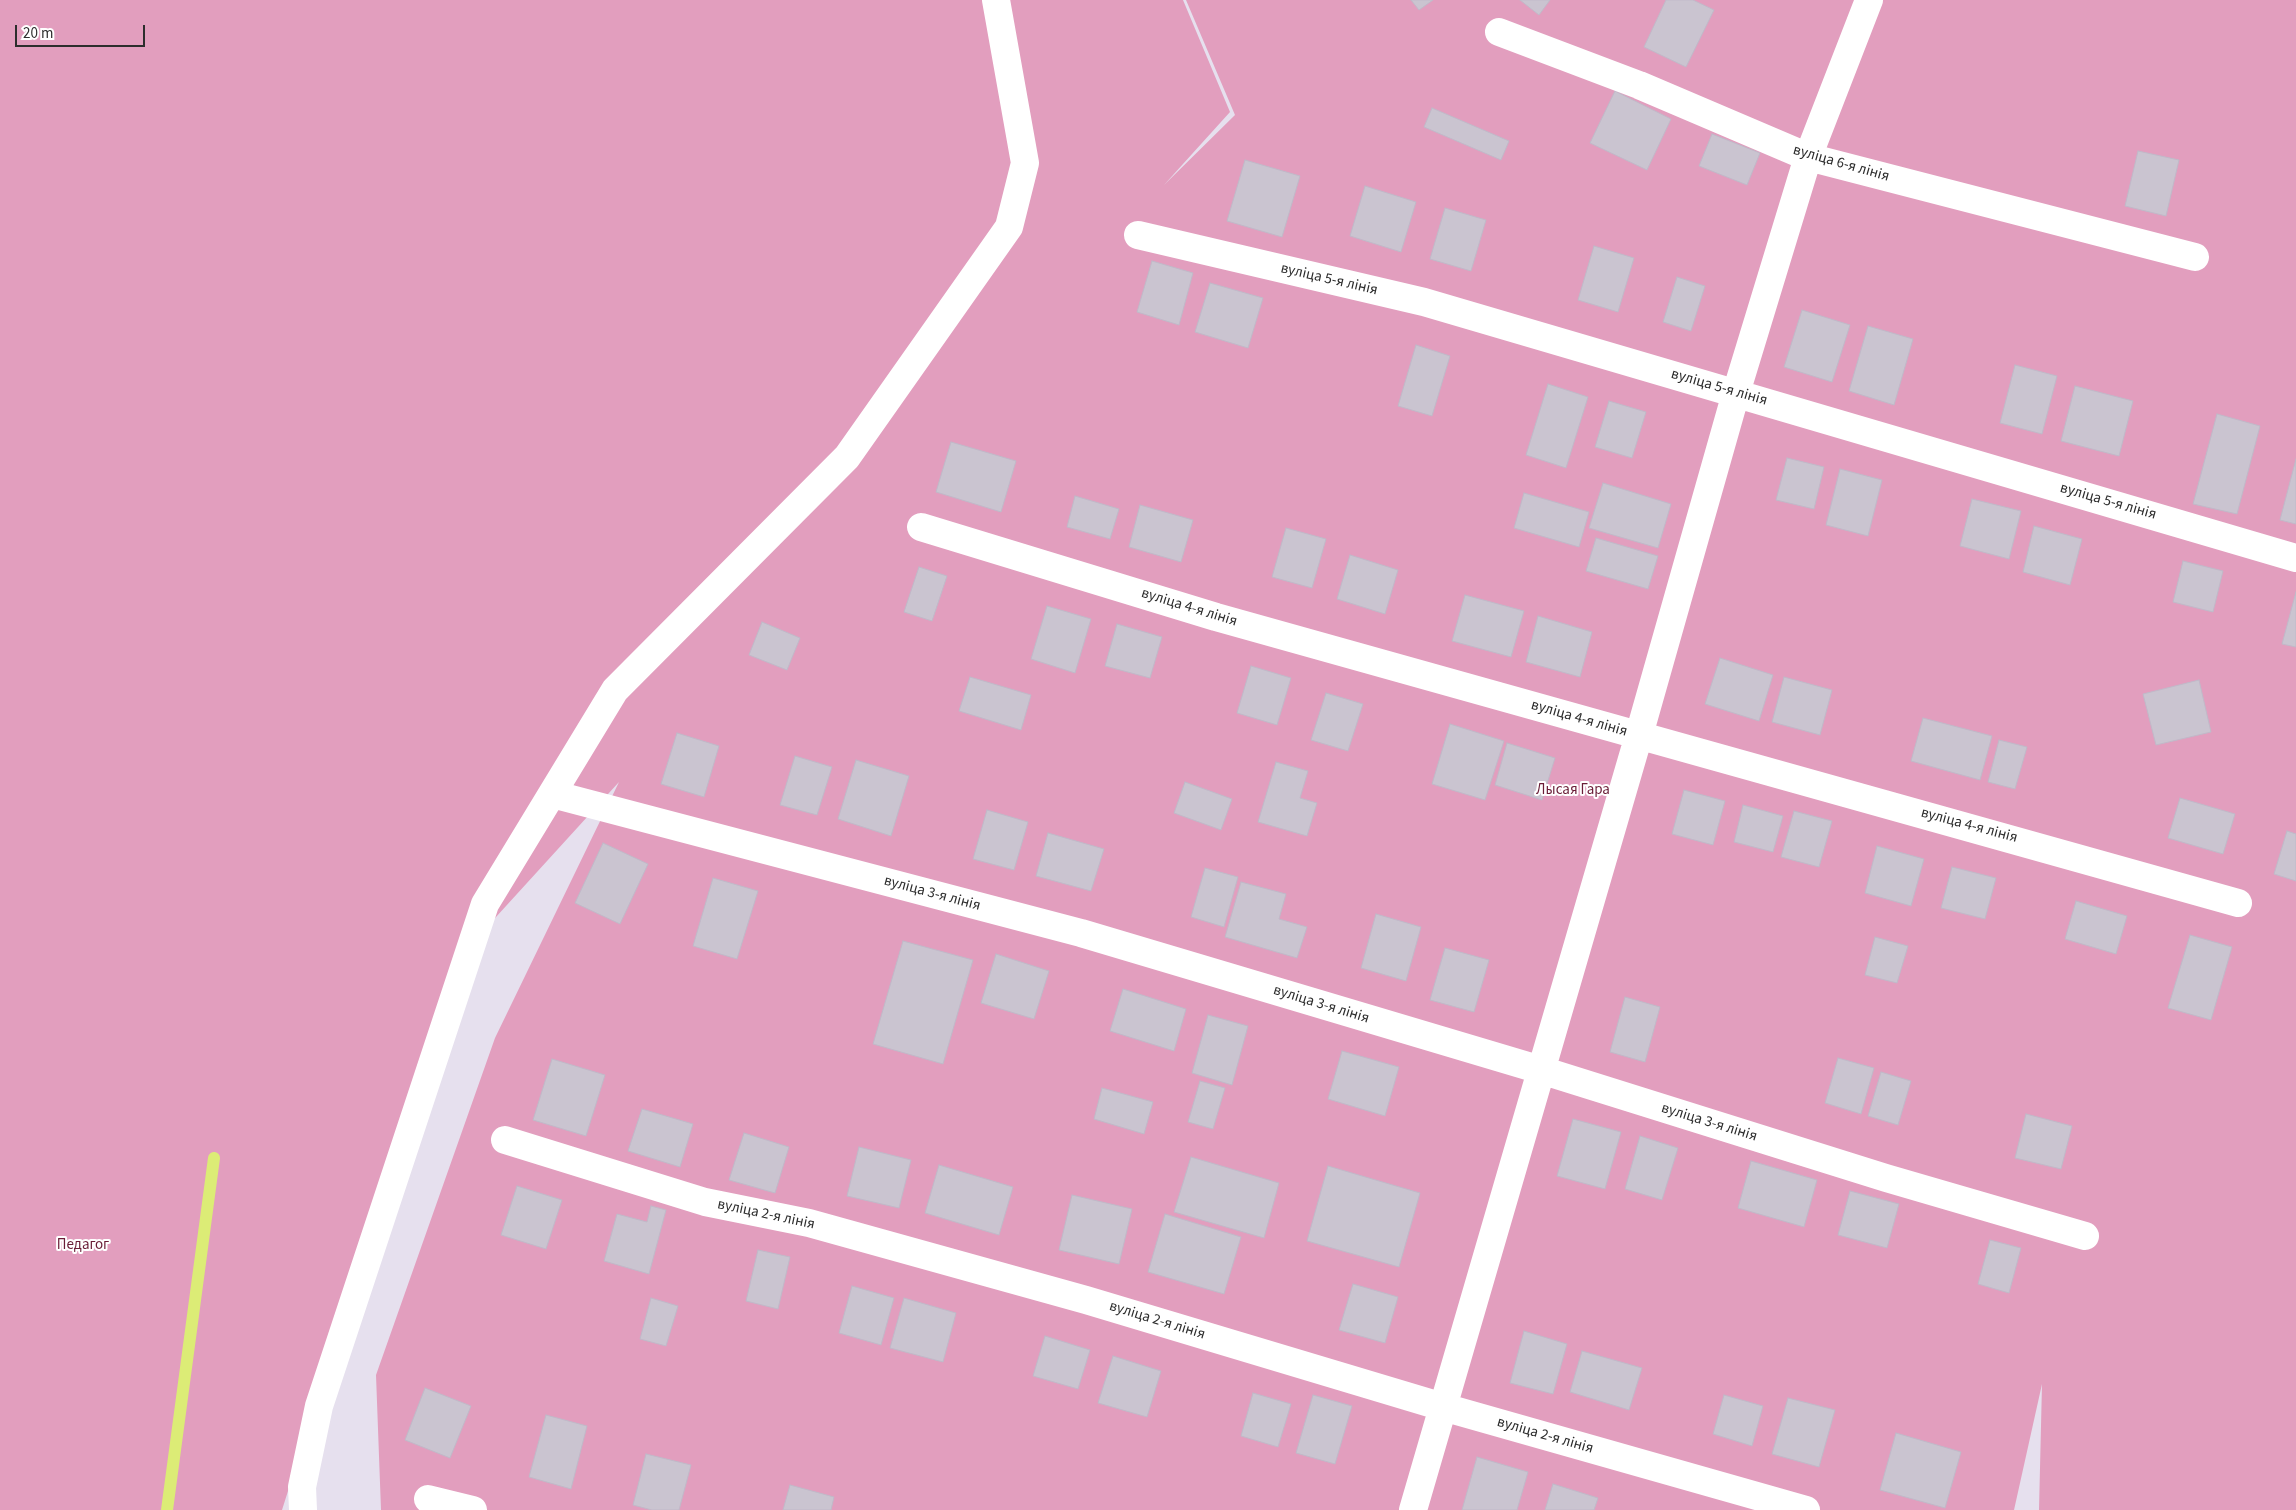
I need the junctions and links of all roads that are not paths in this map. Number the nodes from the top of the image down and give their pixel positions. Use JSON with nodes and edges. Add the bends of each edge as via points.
{"nodes":[{"id":1,"x":996,"y":0,"type":"edge"},
{"id":2,"x":1869,"y":0,"type":"edge"},
{"id":3,"x":1499,"y":32,"type":"dead end"},
{"id":4,"x":1808,"y":157,"type":"junction"},
{"id":5,"x":1138,"y":235,"type":"dead end"},
{"id":6,"x":2195,"y":257,"type":"dead end"},
{"id":7,"x":1736,"y":393,"type":"junction"},
{"id":8,"x":921,"y":527,"type":"dead end"},
{"id":9,"x":2296,"y":558,"type":"edge"},
{"id":10,"x":1639,"y":736,"type":"junction"},
{"id":11,"x":552,"y":794,"type":"junction"},
{"id":12,"x":2238,"y":903,"type":"dead end"},
{"id":13,"x":1541,"y":1070,"type":"junction"},
{"id":14,"x":506,"y":1140,"type":"dead end"},
{"id":15,"x":2084,"y":1236,"type":"dead end"},
{"id":16,"x":1443,"y":1407,"type":"junction"},
{"id":17,"x":428,"y":1498,"type":"dead end"},
{"id":18,"x":302,"y":1510,"type":"edge"},
{"id":19,"x":473,"y":1510,"type":"edge"},
{"id":20,"x":1413,"y":1510,"type":"edge"},
{"id":21,"x":1806,"y":1510,"type":"edge"}],
"edges":[{"from":1,"to":11,"type":"street","via":[[1025,163],[1009,227],[846,457],[615,690]]},
{"from":2,"to":4,"type":"street"},
{"from":3,"to":4,"type":"street","name":"вуліца 6-я лінія","via":[[1639,85]]},
{"from":4,"to":6,"type":"street","name":"вуліца 6-я лінія"},
{"from":4,"to":7,"type":"street"},
{"from":5,"to":7,"type":"street","name":"вуліца 5-я лінія","via":[[1424,302]]},
{"from":7,"to":9,"type":"street","name":"вуліца 5-я лінія"},
{"from":7,"to":10,"type":"street"},
{"from":8,"to":10,"type":"street","name":"вуліца 4-я лінія","via":[[1216,616]]},
{"from":10,"to":12,"type":"street","name":"вуліца 4-я лінія"},
{"from":10,"to":13,"type":"street"},
{"from":11,"to":13,"type":"street","name":"вуліца 3-я лінія","via":[[1081,933]]},
{"from":11,"to":18,"type":"street","via":[[485,904],[319,1406],[302,1487]]},
{"from":13,"to":15,"type":"street","name":"вуліца 3-я лінія"},
{"from":13,"to":16,"type":"street"},
{"from":14,"to":16,"type":"street","name":"вуліца 2-я лінія","via":[[705,1202],[809,1223],[1086,1300]]},
{"from":16,"to":20,"type":"street"},
{"from":16,"to":21,"type":"street","name":"вуліца 2-я лінія"},
{"from":17,"to":19,"type":"street"}]}
